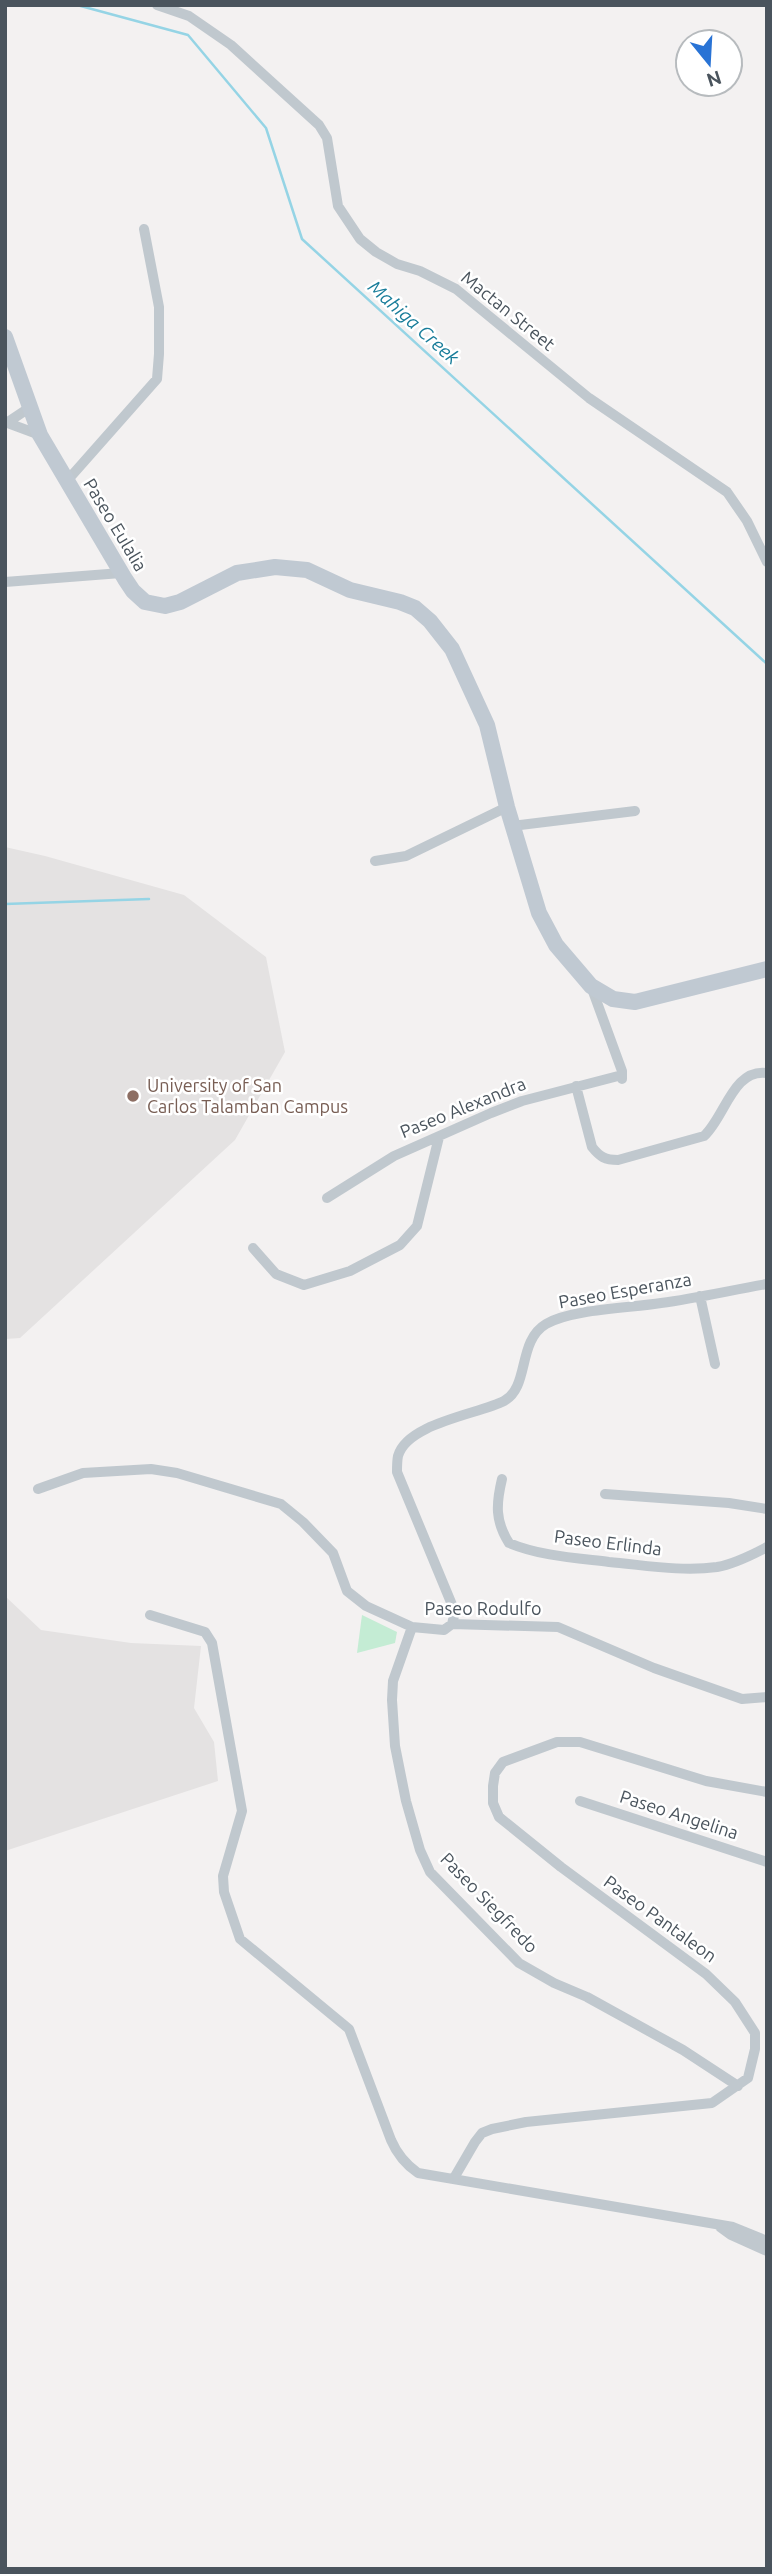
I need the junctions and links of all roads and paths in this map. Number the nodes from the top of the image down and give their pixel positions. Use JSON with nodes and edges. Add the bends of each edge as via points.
{"nodes":[{"id":1,"x":157,"y":5,"type":"edge"},
{"id":2,"x":144,"y":229,"type":"dead end"},
{"id":3,"x":5,"y":337,"type":"edge"},
{"id":4,"x":29,"y":408,"type":"junction"},
{"id":5,"x":6,"y":422,"type":"edge"},
{"id":6,"x":40,"y":435,"type":"junction"},
{"id":7,"x":66,"y":482,"type":"junction"},
{"id":8,"x":767,"y":562,"type":"edge"},
{"id":9,"x":121,"y":573,"type":"junction"},
{"id":10,"x":5,"y":582,"type":"edge"},
{"id":11,"x":507,"y":807,"type":"junction"},
{"id":12,"x":635,"y":811,"type":"dead end"},
{"id":13,"x":512,"y":826,"type":"junction"},
{"id":14,"x":374,"y":861,"type":"dead end"},
{"id":15,"x":767,"y":969,"type":"edge"},
{"id":16,"x":592,"y":986,"type":"junction"},
{"id":17,"x":767,"y":1073,"type":"edge"},
{"id":18,"x":576,"y":1086,"type":"junction"},
{"id":19,"x":439,"y":1137,"type":"junction"},
{"id":20,"x":327,"y":1198,"type":"dead end"},
{"id":21,"x":253,"y":1248,"type":"dead end"},
{"id":22,"x":767,"y":1284,"type":"edge"},
{"id":23,"x":700,"y":1296,"type":"junction"},
{"id":24,"x":715,"y":1364,"type":"dead end"},
{"id":25,"x":502,"y":1479,"type":"dead end"},
{"id":26,"x":38,"y":1489,"type":"dead end"},
{"id":27,"x":605,"y":1494,"type":"dead end"},
{"id":28,"x":767,"y":1509,"type":"edge"},
{"id":29,"x":767,"y":1547,"type":"edge"},
{"id":30,"x":149,"y":1615,"type":"dead end"},
{"id":31,"x":452,"y":1624,"type":"junction"},
{"id":32,"x":412,"y":1627,"type":"junction"},
{"id":33,"x":767,"y":1697,"type":"edge"},
{"id":34,"x":767,"y":1792,"type":"edge"},
{"id":35,"x":580,"y":1801,"type":"dead end"},
{"id":36,"x":767,"y":1862,"type":"edge"},
{"id":37,"x":738,"y":2086,"type":"junction"},
{"id":38,"x":454,"y":2178,"type":"junction"},
{"id":39,"x":732,"y":2231,"type":"junction"},
{"id":40,"x":767,"y":2241,"type":"edge"},
{"id":41,"x":767,"y":2251,"type":"edge"}],
"edges":[{"from":1,"to":8,"type":"street","name":"Mactan Street","via":[[189,16],[232,45],[319,125],[327,138],[338,206],[360,239],[397,264],[456,289],[589,398],[727,492]]},
{"from":2,"to":7,"type":"street","via":[[159,307],[156,379]]},
{"from":3,"to":4,"type":"street","name":"Paseo Eulalia"},
{"from":4,"to":5,"type":"street"},
{"from":4,"to":6,"type":"street","name":"Paseo Eulalia"},
{"from":5,"to":6,"type":"street"},
{"from":6,"to":7,"type":"street","name":"Paseo Eulalia"},
{"from":7,"to":9,"type":"street","name":"Paseo Eulalia"},
{"from":9,"to":10,"type":"street"},
{"from":9,"to":11,"type":"street","name":"Paseo Eulalia","via":[[145,602],[165,606],[237,573],[275,567],[307,570],[350,590],[415,608],[452,649],[487,725]]},
{"from":11,"to":13,"type":"street","name":"Paseo Eulalia"},
{"from":11,"to":14,"type":"street","via":[[406,856]]},
{"from":12,"to":13,"type":"street"},
{"from":13,"to":16,"type":"street","name":"Paseo Eulalia","via":[[543,922],[556,945]]},
{"from":15,"to":16,"type":"street","via":[[635,1002],[613,999]]},
{"from":16,"to":18,"type":"street","name":"Paseo Alexandra","via":[[622,1077]]},
{"from":17,"to":18,"type":"street","via":[[747,1075],[704,1136],[618,1160],[606,1160],[592,1147]]},
{"from":18,"to":19,"type":"street","name":"Paseo Alexandra","via":[[522,1101]]},
{"from":19,"to":20,"type":"street","name":"Paseo Alexandra","via":[[394,1156]]},
{"from":19,"to":21,"type":"street","via":[[417,1226],[400,1245],[350,1271],[304,1285],[276,1274]]},
{"from":22,"to":23,"type":"street","name":"Paseo Esperanza"},
{"from":23,"to":24,"type":"street"},
{"from":23,"to":31,"type":"street","name":"Paseo Esperanza","via":[[572,1315],[547,1323],[534,1333],[517,1390],[505,1400],[447,1419],[408,1441],[398,1455],[397,1472],[455,1612]]},
{"from":25,"to":29,"type":"street","name":"Paseo Erlinda","via":[[496,1511],[500,1527],[509,1543],[534,1551],[661,1567],[718,1567]]},
{"from":26,"to":32,"type":"street","name":"Paseo Rodulfo","via":[[83,1473],[151,1469],[281,1504],[333,1553],[347,1591]]},
{"from":27,"to":28,"type":"street"},
{"from":30,"to":38,"type":"street","via":[[205,1632],[212,1643],[242,1811],[223,1876],[240,1939],[349,2029],[398,2154],[418,2173]]},
{"from":31,"to":32,"type":"street","name":"Paseo Rodulfo","via":[[444,1630]]},
{"from":31,"to":33,"type":"street","name":"Paseo Rodulfo","via":[[558,1627],[741,1699]]},
{"from":32,"to":37,"type":"street","name":"Paseo Siegfredo","via":[[391,1700],[406,1801],[430,1872],[519,1963],[671,2043]]},
{"from":34,"to":37,"type":"street","name":"Paseo Pantaleon","via":[[706,1781],[580,1742],[557,1742],[503,1762],[493,1786],[499,1817],[706,1974],[735,2002],[755,2033],[748,2078]]},
{"from":35,"to":36,"type":"street","name":"Paseo Angelina"},
{"from":37,"to":38,"type":"street","via":[[712,2103],[492,2129],[475,2142]]},
{"from":38,"to":39,"type":"street"},
{"from":39,"to":40,"type":"street"},
{"from":39,"to":41,"type":"street"}]}
